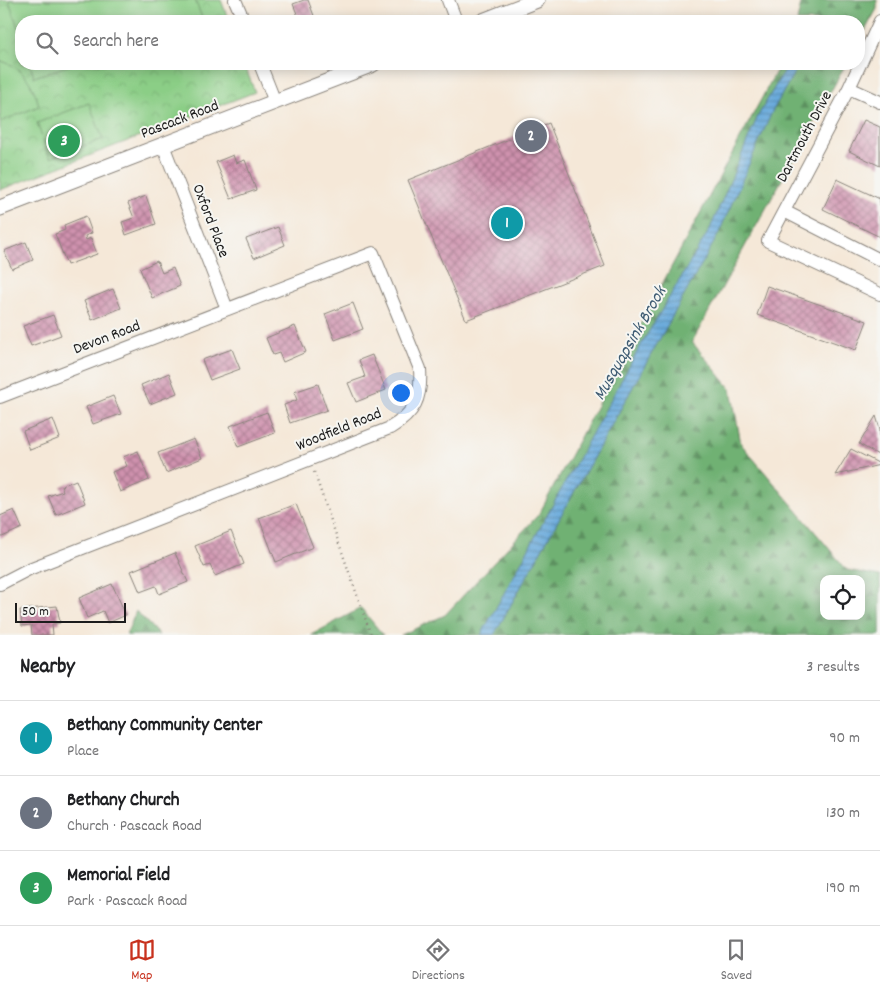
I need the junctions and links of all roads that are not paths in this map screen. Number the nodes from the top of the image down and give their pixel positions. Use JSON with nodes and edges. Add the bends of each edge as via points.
{"nodes":[{"id":1,"x":235,"y":0,"type":"edge"},
{"id":2,"x":448,"y":0,"type":"edge"},
{"id":3,"x":537,"y":0,"type":"edge"},
{"id":4,"x":241,"y":15,"type":"edge"},
{"id":5,"x":454,"y":15,"type":"edge"},
{"id":6,"x":498,"y":15,"type":"edge"},
{"id":7,"x":880,"y":21,"type":"edge"},
{"id":8,"x":865,"y":54,"type":"edge"},
{"id":9,"x":262,"y":70,"type":"edge"},
{"id":10,"x":358,"y":70,"type":"edge"},
{"id":11,"x":858,"y":70,"type":"edge"},
{"id":12,"x":850,"y":88,"type":"junction"},
{"id":13,"x":879,"y":99,"type":"edge"},
{"id":14,"x":275,"y":102,"type":"junction"},
{"id":15,"x":163,"y":145,"type":"junction"},
{"id":16,"x":0,"y":208,"type":"edge"},
{"id":17,"x":784,"y":211,"type":"junction"},
{"id":18,"x":880,"y":260,"type":"edge"},
{"id":19,"x":880,"y":294,"type":"edge"},
{"id":20,"x":227,"y":310,"type":"junction"},
{"id":21,"x":0,"y":398,"type":"edge"},
{"id":22,"x":0,"y":584,"type":"edge"}],
"edges":[{"from":1,"to":4,"type":"street"},
{"from":2,"to":5,"type":"street"},
{"from":3,"to":6,"type":"street"},
{"from":7,"to":8,"type":"street","name":"Dartmouth Drive"},
{"from":9,"to":14,"type":"street"},
{"from":10,"to":14,"type":"street","name":"Pascack Road"},
{"from":11,"to":12,"type":"street","name":"Dartmouth Drive"},
{"from":12,"to":13,"type":"street"},
{"from":12,"to":17,"type":"street","name":"Dartmouth Drive"},
{"from":14,"to":15,"type":"street","name":"Pascack Road"},
{"from":15,"to":16,"type":"street","name":"Pascack Road"},
{"from":15,"to":20,"type":"street","name":"Oxford Place"},
{"from":17,"to":18,"type":"street"},
{"from":17,"to":19,"type":"street","name":"Dartmouth Drive","via":[[768,241]]},
{"from":20,"to":21,"type":"street","name":"Devon Road"},
{"from":20,"to":22,"type":"street","name":"Woodfield Road","via":[[372,253],[420,369],[419,397],[412,410],[396,424],[29,569]]}]}
